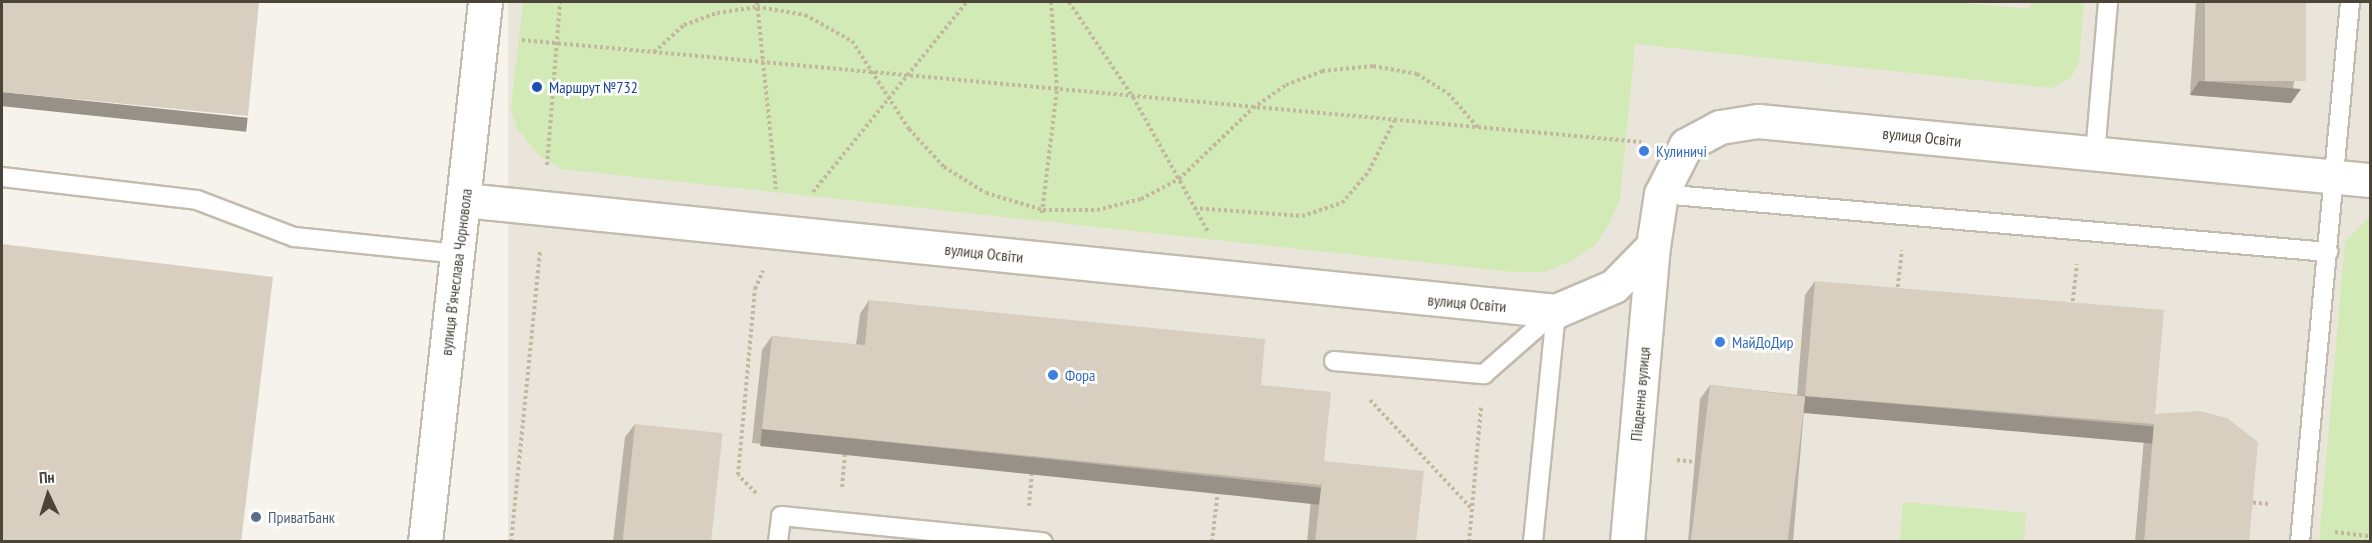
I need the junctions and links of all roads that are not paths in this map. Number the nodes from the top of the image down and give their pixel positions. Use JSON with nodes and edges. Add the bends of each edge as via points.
{"nodes":[{"id":1,"x":485,"y":2,"type":"edge"},
{"id":2,"x":2108,"y":2,"type":"edge"},
{"id":3,"x":2350,"y":2,"type":"edge"},
{"id":4,"x":2095,"y":154,"type":"junction"},
{"id":5,"x":2,"y":177,"type":"edge"},
{"id":6,"x":2335,"y":177,"type":"junction"},
{"id":7,"x":2370,"y":180,"type":"edge"},
{"id":8,"x":1661,"y":194,"type":"junction"},
{"id":9,"x":464,"y":200,"type":"junction"},
{"id":10,"x":1653,"y":246,"type":"junction"},
{"id":11,"x":2328,"y":252,"type":"junction"},
{"id":12,"x":458,"y":254,"type":"junction"},
{"id":13,"x":1556,"y":311,"type":"junction"},
{"id":14,"x":1334,"y":361,"type":"road end"},
{"id":15,"x":425,"y":542,"type":"edge"},
{"id":16,"x":778,"y":542,"type":"edge"},
{"id":17,"x":1042,"y":542,"type":"edge"},
{"id":18,"x":1533,"y":542,"type":"edge"},
{"id":19,"x":1627,"y":542,"type":"edge"},
{"id":20,"x":2300,"y":542,"type":"edge"}],
"edges":[{"from":1,"to":9,"type":"street","name":"вулиця Вʼячеслава Чорновола"},
{"from":2,"to":4,"type":"lane"},
{"from":3,"to":6,"type":"lane"},
{"from":4,"to":6,"type":"street","name":"вулиця Освіти"},
{"from":4,"to":8,"type":"street","name":"вулиця Освіти","via":[[1758,121],[1720,127],[1686,145]]},
{"from":5,"to":12,"type":"lane","via":[[197,200],[294,237]]},
{"from":6,"to":7,"type":"street","name":"вулиця Освіти"},
{"from":6,"to":11,"type":"lane"},
{"from":8,"to":10,"type":"street"},
{"from":8,"to":11,"type":"lane"},
{"from":9,"to":12,"type":"street","name":"вулиця Вʼячеслава Чорновола"},
{"from":9,"to":13,"type":"street","name":"вулиця Освіти"},
{"from":10,"to":13,"type":"street","name":"вулиця Освіти","via":[[1614,286]]},
{"from":10,"to":19,"type":"street","name":"Південна вулиця"},
{"from":11,"to":20,"type":"lane"},
{"from":12,"to":15,"type":"street","name":"вулиця Вʼячеслава Чорновола"},
{"from":13,"to":14,"type":"lane","via":[[1484,374]]},
{"from":13,"to":18,"type":"lane"},
{"from":16,"to":17,"type":"lane","via":[[781,516]]}]}
